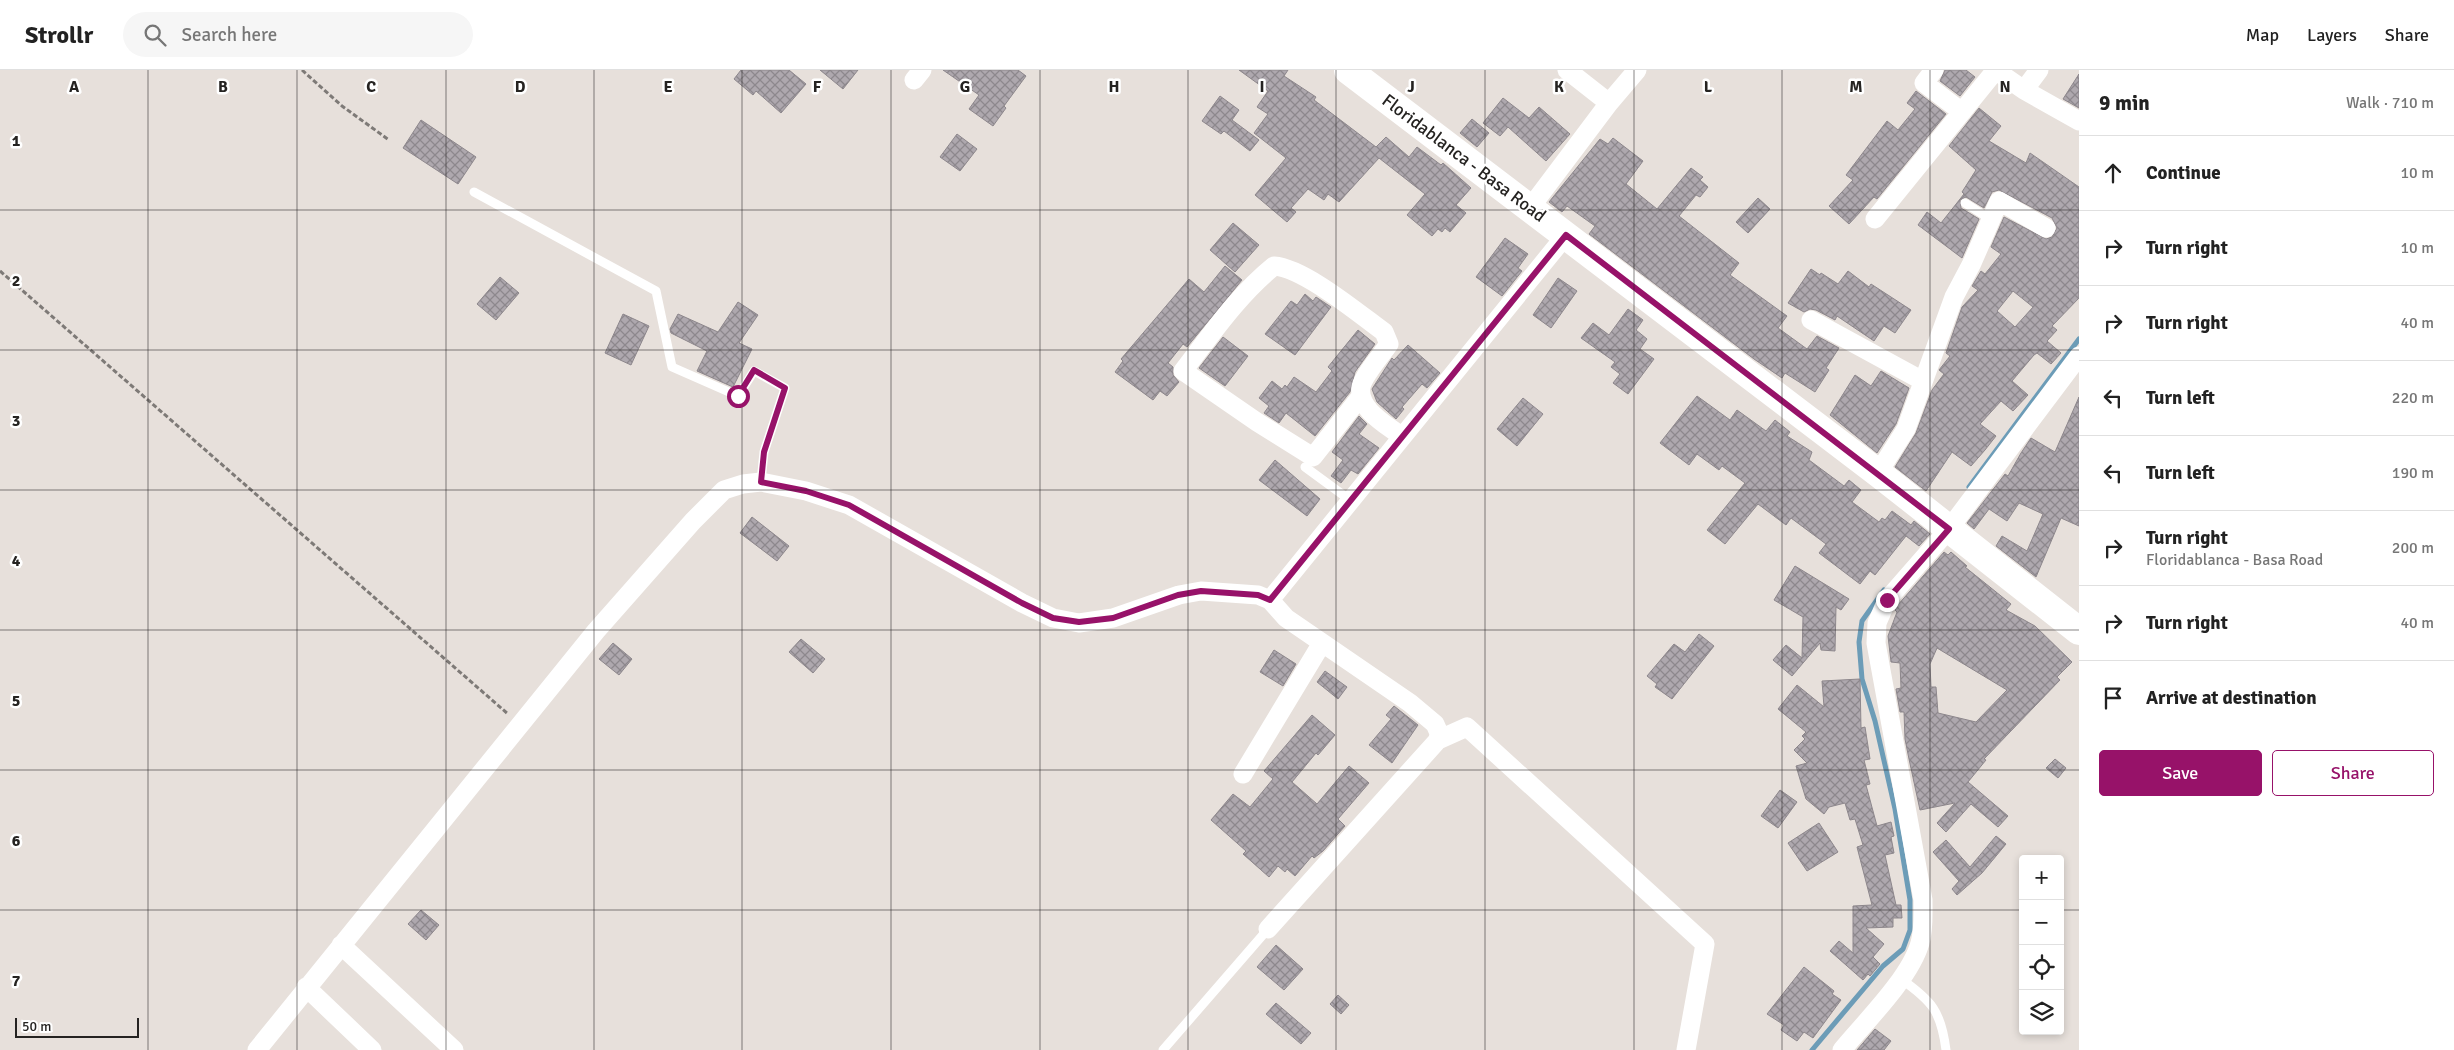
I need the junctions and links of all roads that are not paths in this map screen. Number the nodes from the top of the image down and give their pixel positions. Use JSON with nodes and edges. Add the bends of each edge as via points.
{"nodes":[{"id":1,"x":1348,"y":70,"type":"edge"},
{"id":2,"x":1567,"y":70,"type":"edge"},
{"id":3,"x":1637,"y":70,"type":"edge"},
{"id":4,"x":1934,"y":70,"type":"edge"},
{"id":5,"x":1995,"y":70,"type":"edge"},
{"id":6,"x":2039,"y":70,"type":"edge"},
{"id":7,"x":2024,"y":90,"type":"junction"},
{"id":8,"x":1609,"y":103,"type":"junction"},
{"id":9,"x":1962,"y":112,"type":"junction"},
{"id":10,"x":2079,"y":120,"type":"edge"},
{"id":11,"x":474,"y":192,"type":"dead end"},
{"id":12,"x":1965,"y":203,"type":"dead end"},
{"id":13,"x":1530,"y":208,"type":"junction"},
{"id":14,"x":1990,"y":219,"type":"junction"},
{"id":15,"x":1875,"y":220,"type":"dead end"},
{"id":16,"x":2046,"y":228,"type":"dead end"},
{"id":17,"x":1566,"y":235,"type":"junction"},
{"id":18,"x":1811,"y":320,"type":"dead end"},
{"id":19,"x":2079,"y":356,"type":"edge"},
{"id":20,"x":1923,"y":381,"type":"junction"},
{"id":21,"x":1361,"y":396,"type":"junction"},
{"id":22,"x":1401,"y":436,"type":"junction"},
{"id":23,"x":1305,"y":467,"type":"dead end"},
{"id":24,"x":1878,"y":473,"type":"junction"},
{"id":25,"x":761,"y":482,"type":"junction"},
{"id":26,"x":1350,"y":500,"type":"junction"},
{"id":27,"x":1942,"y":524,"type":"junction"},
{"id":28,"x":1270,"y":600,"type":"junction"},
{"id":29,"x":2079,"y":631,"type":"edge"},
{"id":30,"x":1322,"y":643,"type":"junction"},
{"id":31,"x":1438,"y":740,"type":"junction"},
{"id":32,"x":1243,"y":774,"type":"dead end"},
{"id":33,"x":1268,"y":929,"type":"joint"},
{"id":34,"x":341,"y":945,"type":"junction"},
{"id":35,"x":1901,"y":979,"type":"junction"},
{"id":36,"x":306,"y":987,"type":"junction"},
{"id":37,"x":257,"y":1050,"type":"edge"},
{"id":38,"x":372,"y":1050,"type":"edge"},
{"id":39,"x":454,"y":1050,"type":"edge"},
{"id":40,"x":1163,"y":1050,"type":"edge"},
{"id":41,"x":1686,"y":1050,"type":"edge"},
{"id":42,"x":1842,"y":1050,"type":"edge"},
{"id":43,"x":1946,"y":1050,"type":"edge"}],
"edges":[{"from":1,"to":13,"type":"main road","name":"Floridablanca - Basa Road"},
{"from":2,"to":8,"type":"street"},
{"from":3,"to":8,"type":"street"},
{"from":4,"to":9,"type":"street","via":[[1924,83]]},
{"from":5,"to":7,"type":"street"},
{"from":5,"to":9,"type":"street"},
{"from":6,"to":7,"type":"street"},
{"from":7,"to":10,"type":"street"},
{"from":8,"to":13,"type":"street"},
{"from":9,"to":15,"type":"street"},
{"from":11,"to":25,"type":"lane","via":[[656,292],[672,367],[738,396],[754,370],[785,388],[764,452]]},
{"from":12,"to":14,"type":"lane"},
{"from":13,"to":17,"type":"main road","name":"Floridablanca - Basa Road"},
{"from":14,"to":16,"type":"street","via":[[1999,202]]},
{"from":14,"to":20,"type":"street","via":[[1954,298]]},
{"from":17,"to":22,"type":"street"},
{"from":17,"to":24,"type":"main road","name":"Floridablanca - Basa Road"},
{"from":18,"to":20,"type":"street"},
{"from":19,"to":27,"type":"street"},
{"from":20,"to":24,"type":"street","via":[[1906,429]]},
{"from":21,"to":21,"type":"street","via":[[1313,457],[1183,371],[1261,277],[1274,266],[1285,267],[1384,332],[1389,344],[1361,386]]},
{"from":21,"to":22,"type":"street","via":[[1370,412]]},
{"from":22,"to":26,"type":"street"},
{"from":23,"to":26,"type":"lane"},
{"from":24,"to":27,"type":"main road","name":"Floridablanca - Basa Road"},
{"from":25,"to":28,"type":"street","via":[[806,491],[849,505],[1053,618],[1079,622],[1113,618],[1178,595],[1201,591],[1258,595]]},
{"from":25,"to":34,"type":"street","via":[[724,490],[693,521],[596,631]]},
{"from":26,"to":28,"type":"street"},
{"from":27,"to":29,"type":"main road","name":"Floridablanca - Basa Road"},
{"from":27,"to":35,"type":"street","via":[[1887,600],[1877,623],[1876,643],[1923,900],[1920,942]]},
{"from":28,"to":30,"type":"street","via":[[1286,618]]},
{"from":30,"to":31,"type":"street","via":[[1410,703],[1435,724]]},
{"from":30,"to":32,"type":"street"},
{"from":31,"to":33,"type":"street"},
{"from":31,"to":41,"type":"street","via":[[1467,727],[1705,944]]},
{"from":33,"to":40,"type":"lane"},
{"from":34,"to":36,"type":"street"},
{"from":34,"to":39,"type":"street"},
{"from":35,"to":42,"type":"street"},
{"from":35,"to":43,"type":"lane","via":[[1926,997],[1943,1024]]},
{"from":36,"to":37,"type":"street"},
{"from":36,"to":38,"type":"street"}]}
